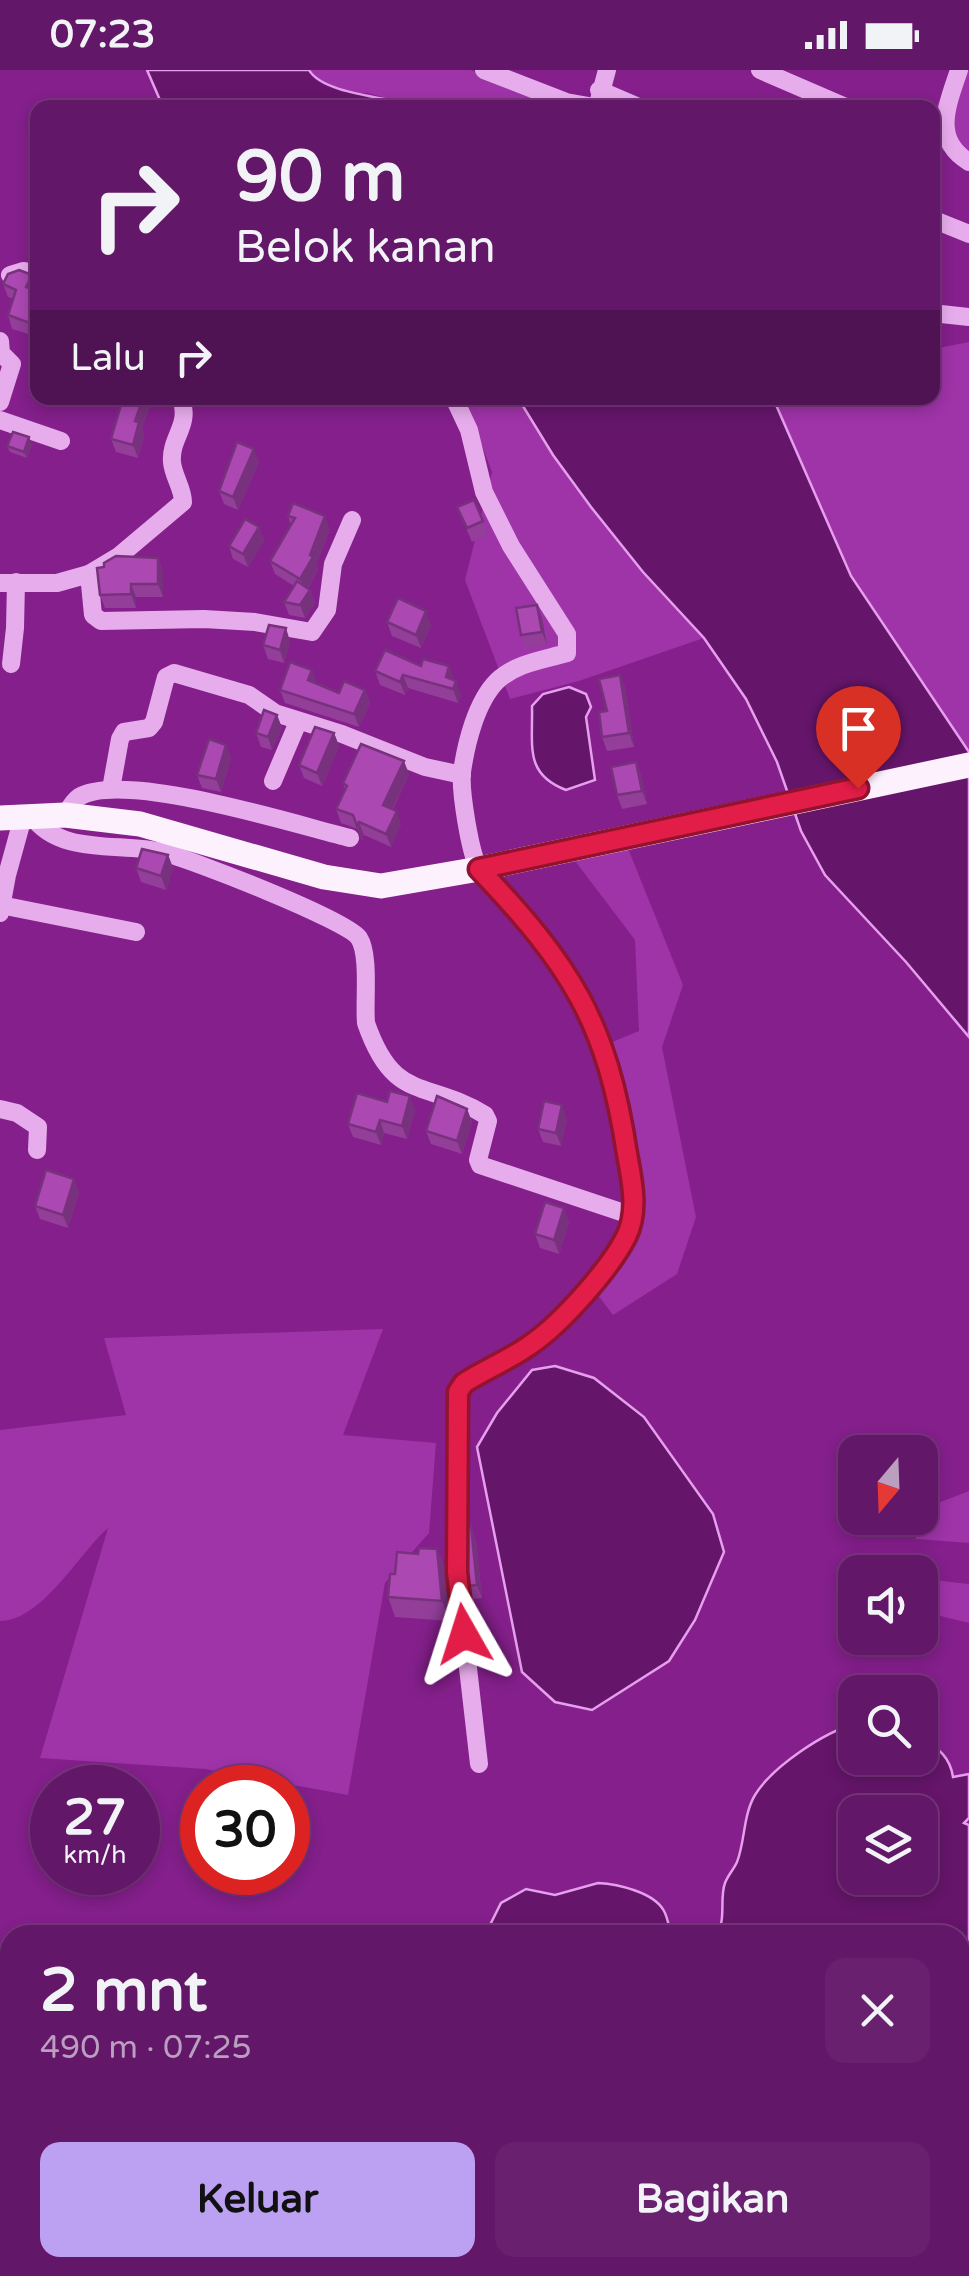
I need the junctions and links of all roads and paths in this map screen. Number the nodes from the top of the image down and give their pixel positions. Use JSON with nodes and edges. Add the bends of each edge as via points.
{"nodes":[{"id":1,"x":484,"y":70,"type":"edge"},
{"id":2,"x":607,"y":70,"type":"edge"},
{"id":3,"x":760,"y":70,"type":"edge"},
{"id":4,"x":959,"y":70,"type":"edge"},
{"id":5,"x":561,"y":100,"type":"edge"},
{"id":6,"x":599,"y":100,"type":"edge"},
{"id":7,"x":829,"y":100,"type":"edge"},
{"id":8,"x":969,"y":162,"type":"edge"},
{"id":9,"x":940,"y":222,"type":"edge"},
{"id":10,"x":969,"y":234,"type":"edge"},
{"id":11,"x":30,"y":272,"type":"edge"},
{"id":12,"x":10,"y":275,"type":"edge"},
{"id":13,"x":940,"y":314,"type":"edge"},
{"id":14,"x":969,"y":316,"type":"edge"},
{"id":15,"x":0,"y":341,"type":"edge"},
{"id":16,"x":0,"y":402,"type":"edge"},
{"id":17,"x":184,"y":405,"type":"edge"},
{"id":18,"x":457,"y":405,"type":"edge"},
{"id":19,"x":0,"y":420,"type":"edge"},
{"id":20,"x":61,"y":441,"type":"dead end"},
{"id":21,"x":352,"y":520,"type":"dead end"},
{"id":22,"x":89,"y":574,"type":"junction"},
{"id":23,"x":8,"y":582,"type":"edge"},
{"id":24,"x":10,"y":664,"type":"dead end"},
{"id":25,"x":298,"y":722,"type":"junction"},
{"id":26,"x":969,"y":765,"type":"edge"},
{"id":27,"x":462,"y":775,"type":"junction"},
{"id":28,"x":272,"y":781,"type":"dead end"},
{"id":29,"x":111,"y":789,"type":"junction"},
{"id":30,"x":65,"y":815,"type":"junction"},
{"id":31,"x":18,"y":817,"type":"edge"},
{"id":32,"x":350,"y":838,"type":"dead end"},
{"id":33,"x":479,"y":869,"type":"junction"},
{"id":34,"x":1,"y":906,"type":"edge"},
{"id":35,"x":0,"y":913,"type":"edge"},
{"id":36,"x":136,"y":932,"type":"dead end"},
{"id":37,"x":0,"y":1110,"type":"edge"},
{"id":38,"x":38,"y":1150,"type":"dead end"},
{"id":39,"x":632,"y":1216,"type":"junction"},
{"id":40,"x":479,"y":1764,"type":"dead end"}],
"edges":[{"from":1,"to":5,"type":"street"},
{"from":2,"to":6,"type":"street"},
{"from":3,"to":7,"type":"street"},
{"from":4,"to":8,"type":"street","via":[[944,129],[951,148]]},
{"from":9,"to":10,"type":"street"},
{"from":11,"to":12,"type":"street"},
{"from":13,"to":14,"type":"street"},
{"from":15,"to":16,"type":"street","via":[[12,368]]},
{"from":17,"to":22,"type":"street","via":[[171,458],[183,502]]},
{"from":18,"to":27,"type":"street","via":[[484,492],[567,634],[567,653],[520,666],[497,682],[480,705]]},
{"from":19,"to":20,"type":"street"},
{"from":21,"to":22,"type":"street","via":[[333,564],[327,610],[312,632],[204,619],[101,622],[93,616]]},
{"from":22,"to":23,"type":"street","via":[[57,584]]},
{"from":23,"to":24,"type":"street","via":[[16,628]]},
{"from":25,"to":27,"type":"street","via":[[424,768]]},
{"from":25,"to":28,"type":"street"},
{"from":25,"to":29,"type":"street","via":[[249,695],[169,673],[154,722],[120,739]]},
{"from":26,"to":33,"type":"main road"},
{"from":27,"to":33,"type":"street"},
{"from":29,"to":30,"type":"street","via":[[81,796]]},
{"from":29,"to":32,"type":"street","via":[[184,797]]},
{"from":30,"to":31,"type":"main road"},
{"from":30,"to":33,"type":"main road","via":[[140,824],[362,885],[399,885]]},
{"from":31,"to":34,"type":"street"},
{"from":31,"to":39,"type":"street","via":[[73,842],[184,858],[357,935],[369,1032],[397,1078],[484,1115],[480,1164]]},
{"from":33,"to":39,"type":"street","via":[[544,941],[594,1025],[621,1113]]},
{"from":34,"to":35,"type":"street"},
{"from":34,"to":36,"type":"street"},
{"from":37,"to":38,"type":"street","via":[[38,1128]]},
{"from":39,"to":40,"type":"street","via":[[618,1251],[556,1326],[458,1392],[457,1572]]}]}
